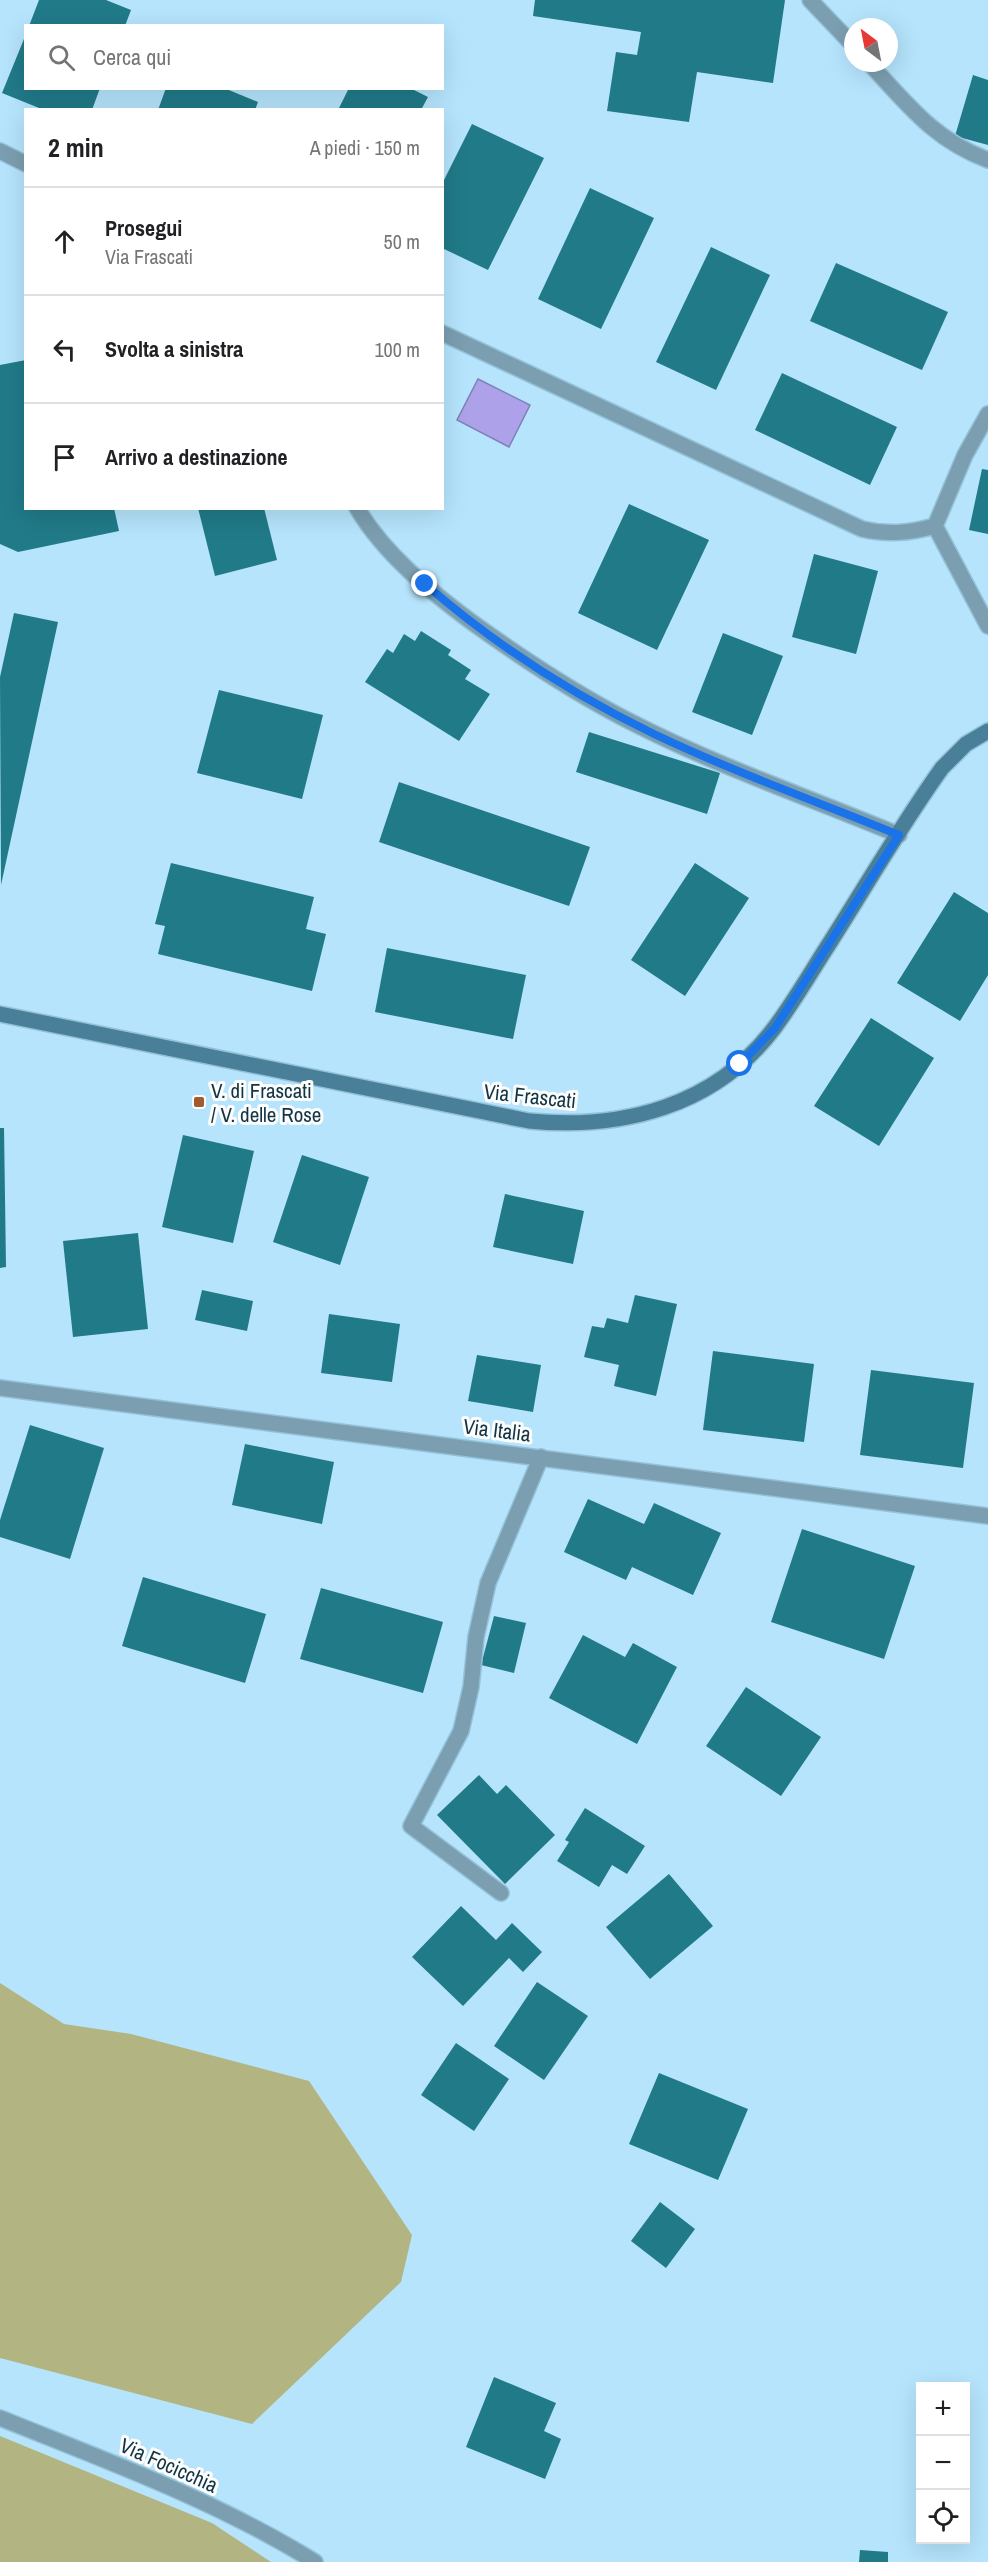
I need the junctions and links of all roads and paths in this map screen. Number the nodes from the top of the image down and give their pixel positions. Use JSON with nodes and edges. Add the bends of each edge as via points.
{"nodes":[{"id":1,"x":810,"y":0,"type":"edge"},
{"id":2,"x":844,"y":36,"type":"edge"},
{"id":3,"x":877,"y":72,"type":"edge"},
{"id":4,"x":0,"y":151,"type":"edge"},
{"id":5,"x":988,"y":160,"type":"edge"},
{"id":6,"x":24,"y":163,"type":"edge"},
{"id":7,"x":444,"y":334,"type":"edge"},
{"id":8,"x":988,"y":414,"type":"edge"},
{"id":9,"x":358,"y":510,"type":"edge"},
{"id":10,"x":934,"y":526,"type":"junction"},
{"id":11,"x":988,"y":626,"type":"edge"},
{"id":12,"x":988,"y":731,"type":"edge"},
{"id":13,"x":899,"y":835,"type":"junction"},
{"id":14,"x":0,"y":1014,"type":"edge"},
{"id":15,"x":0,"y":1388,"type":"edge"},
{"id":16,"x":541,"y":1457,"type":"junction"},
{"id":17,"x":988,"y":1516,"type":"edge"},
{"id":18,"x":501,"y":1893,"type":"dead end"},
{"id":19,"x":0,"y":2418,"type":"edge"},
{"id":20,"x":315,"y":2562,"type":"edge"}],
"edges":[{"from":1,"to":2,"type":"street"},
{"from":3,"to":5,"type":"street","via":[[924,123],[959,148]]},
{"from":4,"to":6,"type":"street"},
{"from":7,"to":10,"type":"street","via":[[862,529],[882,534]]},
{"from":8,"to":10,"type":"street"},
{"from":9,"to":13,"type":"street","via":[[391,551],[445,601],[532,664],[606,709],[679,745]]},
{"from":10,"to":11,"type":"street"},
{"from":12,"to":13,"type":"main road","name":"Via Frascati","via":[[966,744],[942,768]]},
{"from":13,"to":14,"type":"main road","name":"Via Frascati","via":[[759,1047],[704,1090],[649,1113],[583,1123],[529,1121]]},
{"from":15,"to":16,"type":"street","name":"Via Italia"},
{"from":16,"to":17,"type":"street","name":"Via Italia"},
{"from":16,"to":18,"type":"street","via":[[488,1583],[461,1731],[411,1826]]},
{"from":19,"to":20,"type":"street","name":"Via Focicchia","via":[[159,2482]]}]}
